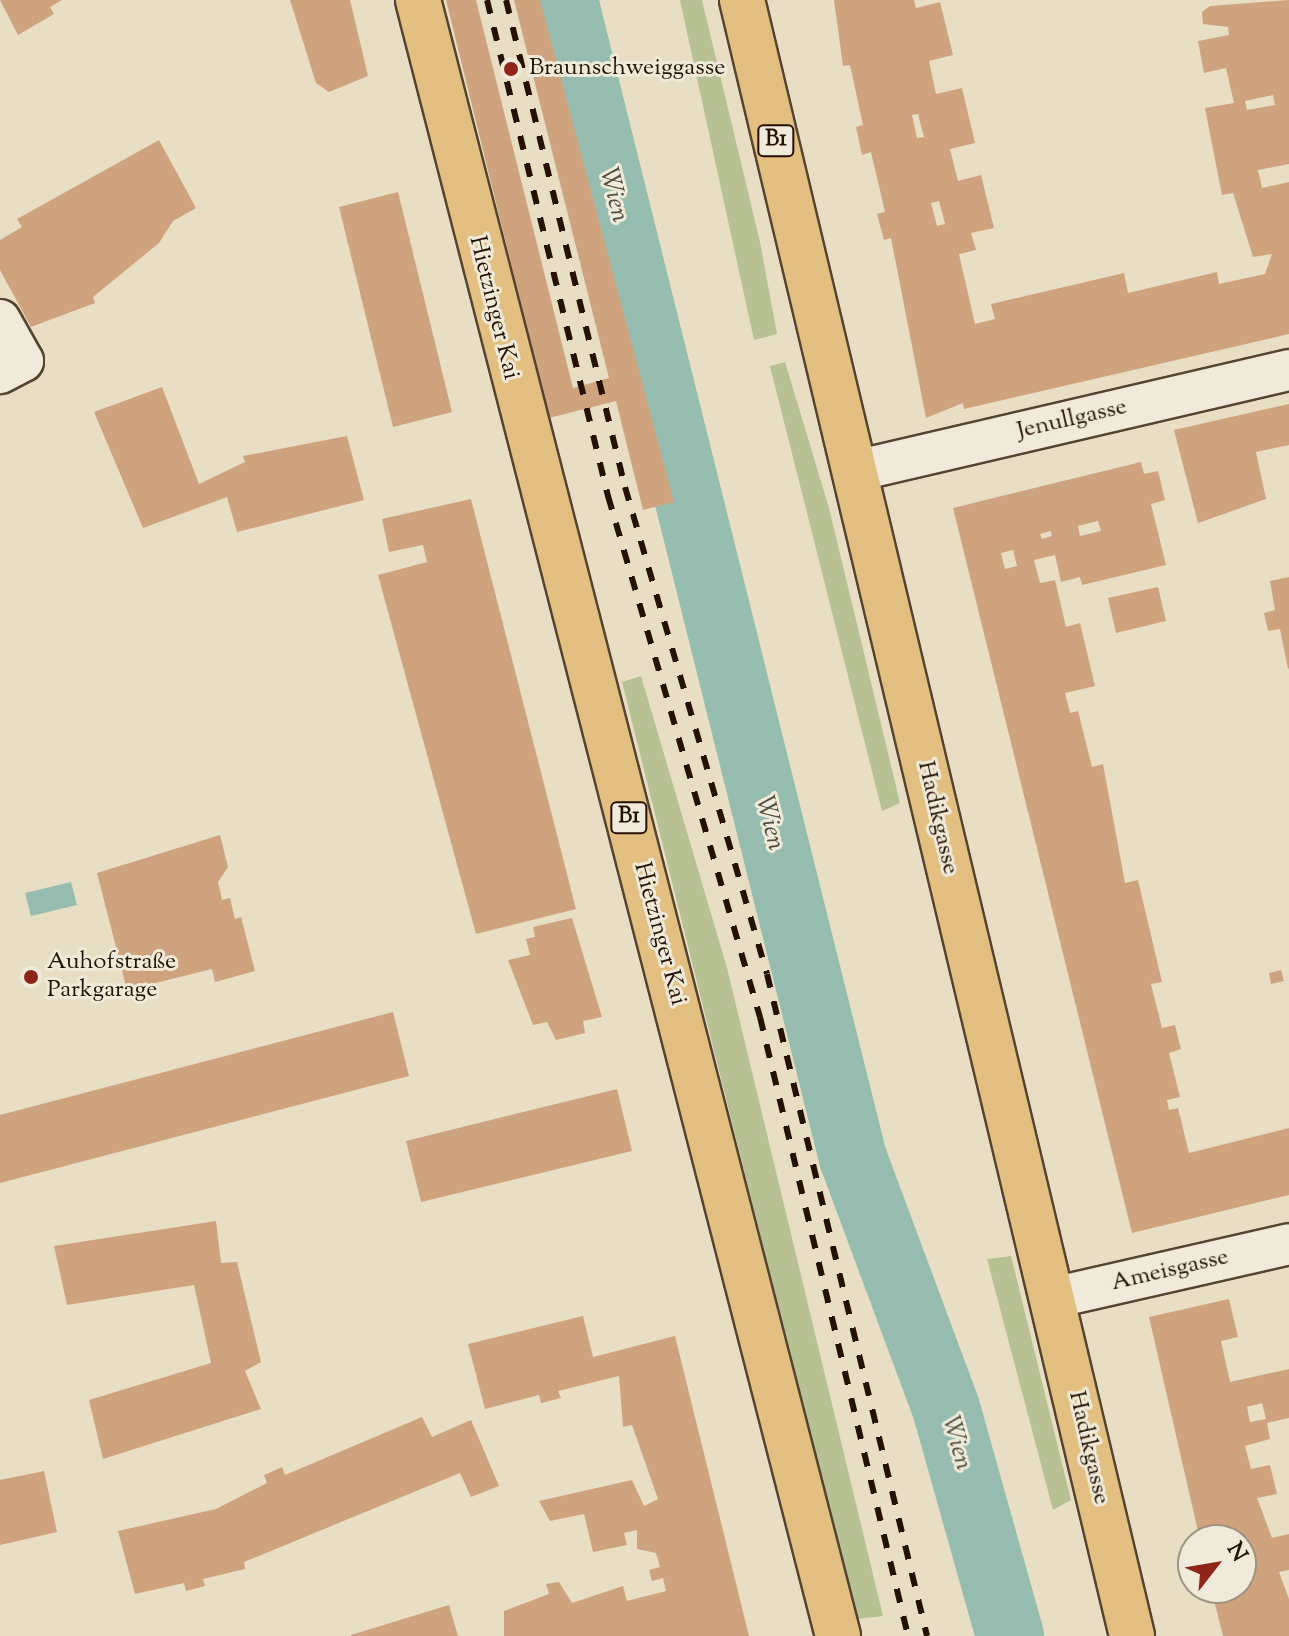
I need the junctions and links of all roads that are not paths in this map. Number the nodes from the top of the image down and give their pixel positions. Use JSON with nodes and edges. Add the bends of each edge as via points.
{"nodes":[{"id":1,"x":418,"y":0,"type":"edge"},
{"id":2,"x":742,"y":0,"type":"edge"},
{"id":3,"x":0,"y":320,"type":"edge"},
{"id":4,"x":1289,"y":370,"type":"edge"},
{"id":5,"x":0,"y":373,"type":"edge"},
{"id":6,"x":855,"y":471,"type":"junction"},
{"id":7,"x":1289,"y":1244,"type":"edge"},
{"id":8,"x":1052,"y":1298,"type":"junction"},
{"id":9,"x":838,"y":1636,"type":"edge"},
{"id":10,"x":1132,"y":1636,"type":"edge"}],
"edges":[{"from":1,"to":9,"type":"main road","name":"Hietzinger Kai","number":"B1"},
{"from":2,"to":6,"type":"main road","name":"Hadikgasse","number":"B1"},
{"from":3,"to":5,"type":"street","via":[[23,361]]},
{"from":4,"to":6,"type":"street","name":"Jenullgasse"},
{"from":6,"to":8,"type":"main road","name":"Hadikgasse","number":"B1"},
{"from":7,"to":8,"type":"street","name":"Ameisgasse"},
{"from":8,"to":10,"type":"main road","name":"Hadikgasse","number":"B1"}]}
